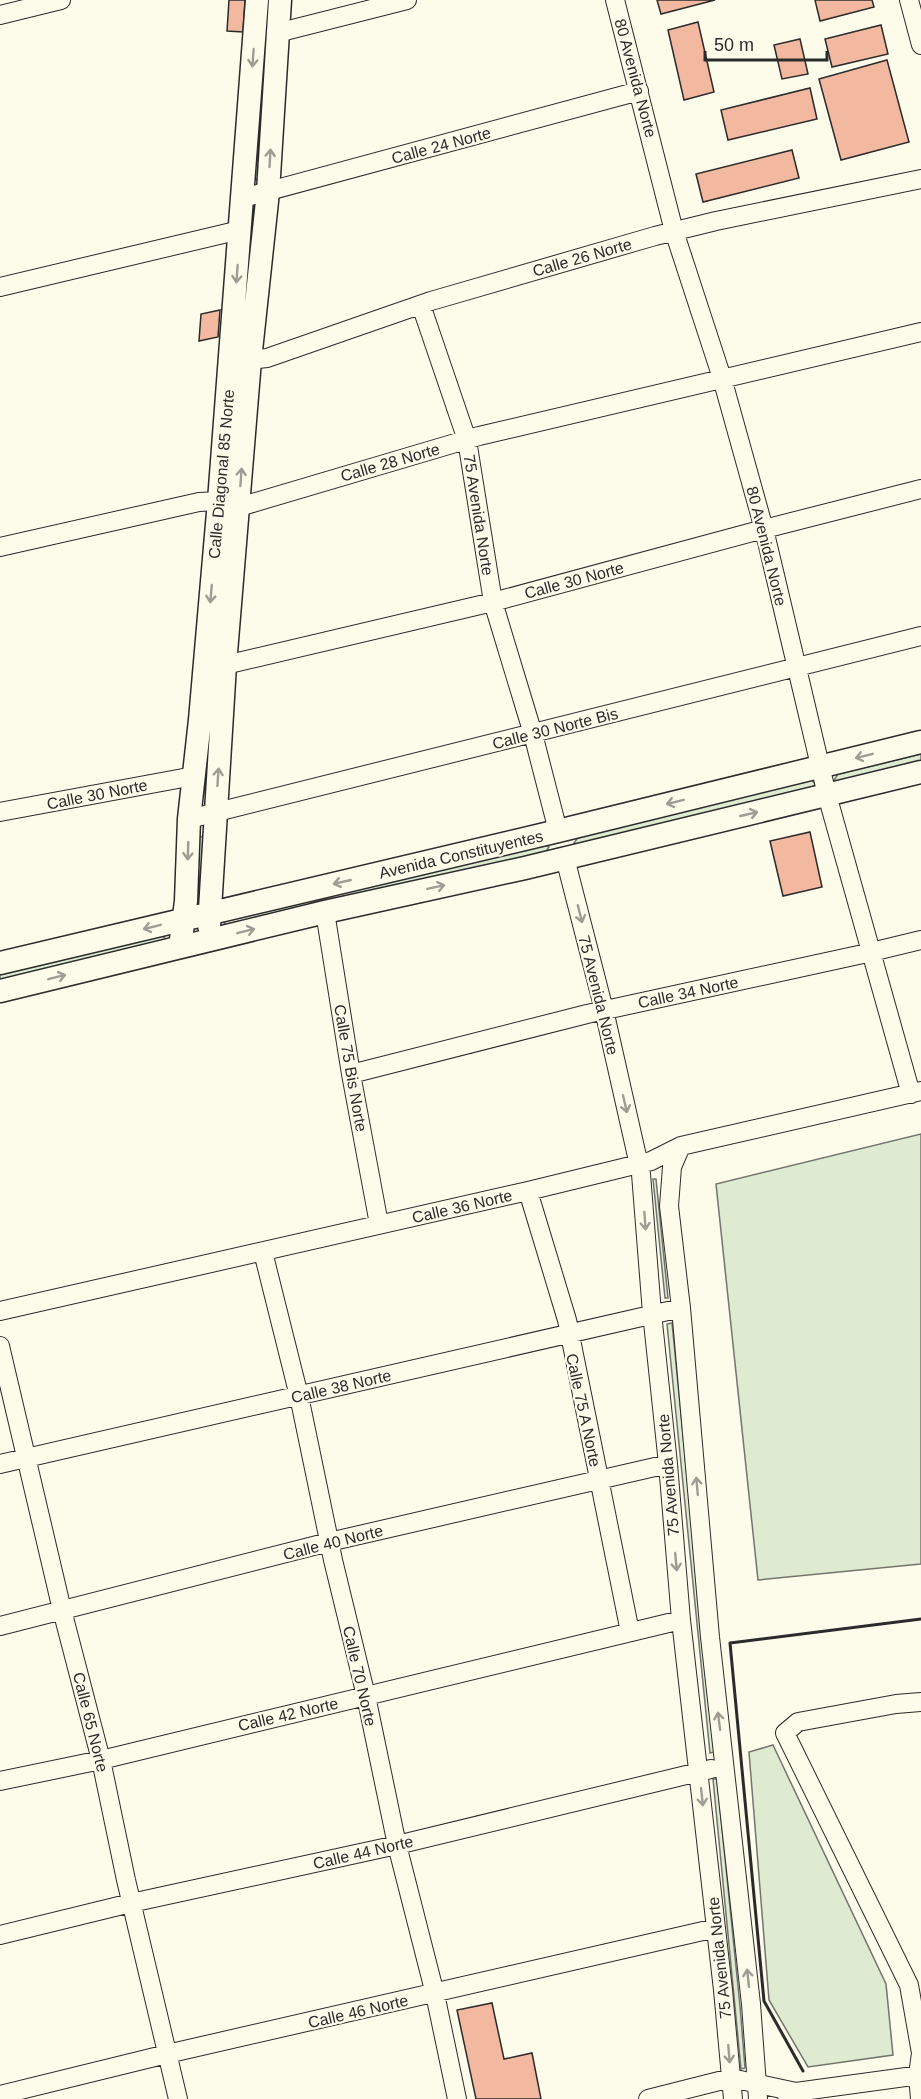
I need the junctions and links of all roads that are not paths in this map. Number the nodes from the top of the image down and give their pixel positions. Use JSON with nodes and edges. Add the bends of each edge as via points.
{"nodes":[{"id":1,"x":61,"y":0,"type":"edge"},
{"id":2,"x":257,"y":0,"type":"edge"},
{"id":3,"x":280,"y":0,"type":"edge"},
{"id":4,"x":407,"y":0,"type":"edge"},
{"id":5,"x":615,"y":0,"type":"edge"},
{"id":6,"x":909,"y":0,"type":"edge"},
{"id":7,"x":0,"y":15,"type":"edge"},
{"id":8,"x":918,"y":21,"type":"edge"},
{"id":9,"x":277,"y":33,"type":"junction"},
{"id":10,"x":921,"y":45,"type":"edge"},
{"id":11,"x":639,"y":91,"type":"junction"},
{"id":12,"x":921,"y":179,"type":"edge"},
{"id":13,"x":268,"y":192,"type":"junction"},
{"id":14,"x":243,"y":198,"type":"junction"},
{"id":15,"x":240,"y":230,"type":"junction"},
{"id":16,"x":674,"y":231,"type":"junction"},
{"id":17,"x":0,"y":287,"type":"edge"},
{"id":18,"x":421,"y":305,"type":"junction"},
{"id":19,"x":921,"y":332,"type":"edge"},
{"id":20,"x":250,"y":360,"type":"junction"},
{"id":21,"x":722,"y":378,"type":"junction"},
{"id":22,"x":467,"y":440,"type":"junction"},
{"id":23,"x":921,"y":489,"type":"edge"},
{"id":24,"x":229,"y":504,"type":"junction"},
{"id":25,"x":764,"y":529,"type":"junction"},
{"id":26,"x":0,"y":547,"type":"edge"},
{"id":27,"x":493,"y":602,"type":"junction"},
{"id":28,"x":921,"y":636,"type":"edge"},
{"id":29,"x":225,"y":665,"type":"junction"},
{"id":30,"x":796,"y":667,"type":"junction"},
{"id":31,"x":533,"y":734,"type":"junction"},
{"id":32,"x":921,"y":742,"type":"edge"},
{"id":33,"x":820,"y":767,"type":"junction"},
{"id":34,"x":921,"y":772,"type":"edge"},
{"id":35,"x":194,"y":776,"type":"junction"},
{"id":36,"x":827,"y":795,"type":"junction"},
{"id":37,"x":0,"y":812,"type":"edge"},
{"id":38,"x":216,"y":812,"type":"junction"},
{"id":39,"x":189,"y":819,"type":"junction"},
{"id":40,"x":558,"y":831,"type":"junction"},
{"id":41,"x":565,"y":858,"type":"junction"},
{"id":42,"x":325,"y":912,"type":"junction"},
{"id":43,"x":211,"y":913,"type":"junction"},
{"id":44,"x":183,"y":920,"type":"junction"},
{"id":45,"x":208,"y":940,"type":"junction"},
{"id":46,"x":921,"y":940,"type":"edge"},
{"id":47,"x":180,"y":947,"type":"junction"},
{"id":48,"x":870,"y":953,"type":"junction"},
{"id":49,"x":0,"y":963,"type":"edge"},
{"id":50,"x":0,"y":991,"type":"edge"},
{"id":51,"x":604,"y":1011,"type":"junction"},
{"id":52,"x":351,"y":1074,"type":"junction"},
{"id":53,"x":916,"y":1093,"type":"edge"},
{"id":54,"x":681,"y":1146,"type":"junction"},
{"id":55,"x":640,"y":1163,"type":"junction"},
{"id":56,"x":528,"y":1191,"type":"junction"},
{"id":57,"x":379,"y":1224,"type":"junction"},
{"id":58,"x":263,"y":1252,"type":"junction"},
{"id":59,"x":681,"y":1308,"type":"junction"},
{"id":60,"x":0,"y":1311,"type":"edge"},
{"id":61,"x":652,"y":1313,"type":"junction"},
{"id":62,"x":569,"y":1333,"type":"junction"},
{"id":63,"x":0,"y":1346,"type":"edge"},
{"id":64,"x":299,"y":1396,"type":"junction"},
{"id":65,"x":27,"y":1456,"type":"junction"},
{"id":66,"x":0,"y":1464,"type":"edge"},
{"id":67,"x":668,"y":1464,"type":"junction"},
{"id":68,"x":599,"y":1481,"type":"junction"},
{"id":69,"x":329,"y":1542,"type":"junction"},
{"id":70,"x":62,"y":1610,"type":"junction"},
{"id":71,"x":681,"y":1620,"type":"junction"},
{"id":72,"x":0,"y":1626,"type":"edge"},
{"id":73,"x":630,"y":1632,"type":"junction"},
{"id":74,"x":366,"y":1696,"type":"junction"},
{"id":75,"x":921,"y":1702,"type":"edge"},
{"id":76,"x":101,"y":1760,"type":"junction"},
{"id":77,"x":725,"y":1766,"type":"junction"},
{"id":78,"x":699,"y":1771,"type":"junction"},
{"id":79,"x":0,"y":1781,"type":"edge"},
{"id":80,"x":397,"y":1845,"type":"junction"},
{"id":81,"x":131,"y":1903,"type":"junction"},
{"id":82,"x":716,"y":1928,"type":"junction"},
{"id":83,"x":0,"y":1935,"type":"edge"},
{"id":84,"x":435,"y":1994,"type":"junction"},
{"id":85,"x":167,"y":2054,"type":"junction"},
{"id":86,"x":920,"y":2075,"type":"edge"},
{"id":87,"x":731,"y":2078,"type":"junction"},
{"id":88,"x":757,"y":2091,"type":"edge"},
{"id":89,"x":796,"y":2092,"type":"junction"},
{"id":90,"x":0,"y":2095,"type":"edge"},
{"id":91,"x":178,"y":2099,"type":"edge"},
{"id":92,"x":457,"y":2099,"type":"edge"},
{"id":93,"x":648,"y":2099,"type":"edge"},
{"id":94,"x":733,"y":2099,"type":"edge"},
{"id":95,"x":776,"y":2099,"type":"edge"},
{"id":96,"x":920,"y":2099,"type":"edge"}],
"edges":[{"from":1,"to":7,"type":"street"},
{"from":2,"to":14,"type":"main road","name":"Calle Diagonal 85 Norte","one_way":true},
{"from":3,"to":9,"type":"main road","name":"Calle Diagonal 85 Norte"},
{"from":4,"to":9,"type":"street"},
{"from":5,"to":11,"type":"street","name":"80 Avenida Norte"},
{"from":6,"to":8,"type":"street"},
{"from":8,"to":10,"type":"street"},
{"from":13,"to":9,"type":"main road","name":"Calle Diagonal 85 Norte","one_way":true},
{"from":11,"to":13,"type":"street","name":"Calle 24 Norte"},
{"from":11,"to":16,"type":"street","name":"80 Avenida Norte"},
{"from":12,"to":16,"type":"street","name":"Calle 26 Norte"},
{"from":13,"to":14,"type":"street","name":"Calle 24 Norte"},
{"from":13,"to":20,"type":"main road","name":"Calle Diagonal 85 Norte"},
{"from":14,"to":15,"type":"main road","name":"Calle Diagonal 85 Norte"},
{"from":15,"to":17,"type":"street"},
{"from":15,"to":24,"type":"main road","name":"Calle Diagonal 85 Norte","one_way":true},
{"from":16,"to":18,"type":"street","name":"Calle 26 Norte"},
{"from":16,"to":21,"type":"street","name":"80 Avenida Norte"},
{"from":18,"to":20,"type":"street","name":"Calle 26 Norte","via":[[267,358]]},
{"from":18,"to":22,"type":"street","name":"75 Avenida Norte"},
{"from":19,"to":21,"type":"street","name":"Calle 28 Norte"},
{"from":24,"to":20,"type":"main road","name":"Calle Diagonal 85 Norte","one_way":true},
{"from":21,"to":22,"type":"street","name":"Calle 28 Norte"},
{"from":21,"to":25,"type":"street","name":"80 Avenida Norte"},
{"from":22,"to":24,"type":"street","name":"Calle 28 Norte"},
{"from":22,"to":27,"type":"street","name":"75 Avenida Norte"},
{"from":23,"to":25,"type":"street","name":"Calle 30 Norte"},
{"from":24,"to":26,"type":"street","name":"Calle 28 Norte","via":[[199,502]]},
{"from":24,"to":29,"type":"main road","name":"Calle Diagonal 85 Norte"},
{"from":24,"to":35,"type":"main road","name":"Calle Diagonal 85 Norte","one_way":true},
{"from":25,"to":27,"type":"street","name":"Calle 30 Norte"},
{"from":25,"to":30,"type":"street","name":"80 Avenida Norte"},
{"from":27,"to":29,"type":"street","name":"Calle 30 Norte"},
{"from":27,"to":31,"type":"street","name":"75 Avenida Norte"},
{"from":28,"to":30,"type":"street","name":"Calle 30 Norte Bis"},
{"from":38,"to":29,"type":"main road","name":"Calle Diagonal 85 Norte","one_way":true},
{"from":30,"to":31,"type":"street","name":"Calle 30 Norte Bis"},
{"from":30,"to":33,"type":"street","name":"80 Avenida Norte"},
{"from":31,"to":38,"type":"street","name":"Calle 30 Norte Bis"},
{"from":31,"to":40,"type":"street","name":"75 Avenida Norte"},
{"from":32,"to":33,"type":"main road","name":"Avenida Constituyentes","one_way":true},
{"from":33,"to":36,"type":"street","name":"80 Avenida Norte"},
{"from":33,"to":40,"type":"main road","name":"Avenida Constituyentes","one_way":true},
{"from":34,"to":36,"type":"main road","name":"Avenida Constituyentes"},
{"from":35,"to":37,"type":"street","name":"Calle 30 Norte"},
{"from":35,"to":39,"type":"main road","name":"Calle Diagonal 85 Norte"},
{"from":41,"to":36,"type":"main road","name":"Avenida Constituyentes","one_way":true},
{"from":36,"to":48,"type":"street","name":"80 Avenida Norte"},
{"from":38,"to":39,"type":"street","name":"Calle 30 Norte Bis"},
{"from":38,"to":43,"type":"main road","name":"Calle Diagonal 85 Norte"},
{"from":39,"to":44,"type":"main road","name":"Calle Diagonal 85 Norte","one_way":true},
{"from":40,"to":43,"type":"main road","name":"Avenida Constituyentes","one_way":true},
{"from":42,"to":41,"type":"main road","name":"Avenida Constituyentes","one_way":true},
{"from":41,"to":51,"type":"street","name":"75 Avenida Norte","one_way":true},
{"from":45,"to":42,"type":"main road","name":"Avenida Constituyentes","one_way":true},
{"from":42,"to":52,"type":"street","name":"Calle 75 Bis Norte"},
{"from":43,"to":44,"type":"main road","name":"Avenida Constituyentes"},
{"from":43,"to":45,"type":"main road","name":"Calle Diagonal 85 Norte"},
{"from":44,"to":47,"type":"main road","name":"Calle Diagonal 85 Norte"},
{"from":44,"to":49,"type":"main road","name":"Avenida Constituyentes","one_way":true},
{"from":45,"to":47,"type":"main road","name":"Avenida Constituyentes"},
{"from":46,"to":48,"type":"street","name":"Calle 34 Norte"},
{"from":50,"to":47,"type":"main road","name":"Avenida Constituyentes","one_way":true},
{"from":48,"to":51,"type":"street","name":"Calle 34 Norte"},
{"from":48,"to":53,"type":"street","name":"80 Avenida Norte"},
{"from":51,"to":52,"type":"street","name":"Calle 34 Norte"},
{"from":51,"to":55,"type":"street","name":"75 Avenida Norte","one_way":true},
{"from":52,"to":57,"type":"street","name":"Calle 75 Bis Norte"},
{"from":53,"to":54,"type":"street","name":"Calle 36 Norte"},
{"from":54,"to":55,"type":"street","name":"Calle 36 Norte"},
{"from":54,"to":59,"type":"street","name":"75 Avenida Norte","via":[[672,1167],[669,1206]]},
{"from":55,"to":56,"type":"street","name":"Calle 36 Norte"},
{"from":55,"to":61,"type":"street","name":"75 Avenida Norte","one_way":true},
{"from":56,"to":57,"type":"street","name":"Calle 36 Norte"},
{"from":56,"to":62,"type":"street","name":"Calle 75 A Norte"},
{"from":57,"to":58,"type":"street","name":"Calle 36 Norte"},
{"from":58,"to":60,"type":"street","name":"Calle 36 Norte"},
{"from":58,"to":64,"type":"street","name":"Calle 70 Norte"},
{"from":59,"to":61,"type":"street","name":"Calle 38 Norte"},
{"from":77,"to":59,"type":"street","name":"75 Avenida Norte","one_way":true},
{"from":61,"to":62,"type":"street","name":"Calle 38 Norte"},
{"from":61,"to":67,"type":"street","name":"75 Avenida Norte"},
{"from":62,"to":64,"type":"street","name":"Calle 38 Norte"},
{"from":62,"to":68,"type":"street","name":"Calle 75 A Norte"},
{"from":63,"to":65,"type":"street","name":"Calle 65 Norte"},
{"from":64,"to":65,"type":"street","name":"Calle 38 Norte"},
{"from":64,"to":69,"type":"street","name":"Calle 70 Norte"},
{"from":65,"to":66,"type":"street","name":"Calle 38 Norte"},
{"from":65,"to":70,"type":"street","name":"Calle 65 Norte"},
{"from":67,"to":68,"type":"street","name":"Calle 40 Norte"},
{"from":67,"to":71,"type":"street","name":"75 Avenida Norte","one_way":true},
{"from":68,"to":69,"type":"street","name":"Calle 40 Norte"},
{"from":68,"to":73,"type":"street","name":"Calle 75 A Norte"},
{"from":69,"to":70,"type":"street","name":"Calle 40 Norte"},
{"from":69,"to":74,"type":"street","name":"Calle 70 Norte"},
{"from":70,"to":72,"type":"street","name":"Calle 40 Norte"},
{"from":70,"to":76,"type":"street","name":"Calle 65 Norte"},
{"from":71,"to":73,"type":"street","name":"Calle 42 Norte"},
{"from":71,"to":78,"type":"street","name":"75 Avenida Norte"},
{"from":73,"to":74,"type":"street","name":"Calle 42 Norte"},
{"from":74,"to":76,"type":"street","name":"Calle 42 Norte"},
{"from":74,"to":80,"type":"street","name":"Calle 70 Norte"},
{"from":75,"to":86,"type":"street","via":[[798,1722],[785,1733],[909,1985],[921,2053]]},
{"from":76,"to":79,"type":"street","name":"Calle 42 Norte"},
{"from":76,"to":81,"type":"street","name":"Calle 65 Norte"},
{"from":77,"to":78,"type":"street","name":"Calle 44 Norte"},
{"from":88,"to":77,"type":"street","name":"75 Avenida Norte","one_way":true},
{"from":78,"to":80,"type":"street","name":"Calle 44 Norte"},
{"from":78,"to":82,"type":"street","name":"75 Avenida Norte","one_way":true},
{"from":80,"to":81,"type":"street","name":"Calle 44 Norte"},
{"from":80,"to":84,"type":"street","name":"Calle 70 Norte"},
{"from":81,"to":83,"type":"street","name":"Calle 44 Norte"},
{"from":81,"to":85,"type":"street","name":"Calle 65 Norte"},
{"from":82,"to":84,"type":"street","name":"Calle 46 Norte"},
{"from":82,"to":87,"type":"street","name":"75 Avenida Norte","one_way":true},
{"from":84,"to":85,"type":"street","name":"Calle 46 Norte"},
{"from":84,"to":92,"type":"street","name":"Calle 70 Norte"},
{"from":85,"to":90,"type":"street","name":"Calle 46 Norte"},
{"from":85,"to":91,"type":"street","name":"Calle 65 Norte"},
{"from":86,"to":89,"type":"street"},
{"from":86,"to":96,"type":"street"},
{"from":87,"to":88,"type":"street"},
{"from":87,"to":93,"type":"street"},
{"from":87,"to":94,"type":"street","name":"75 Avenida Norte"},
{"from":88,"to":89,"type":"street"},
{"from":89,"to":95,"type":"street"}]}
